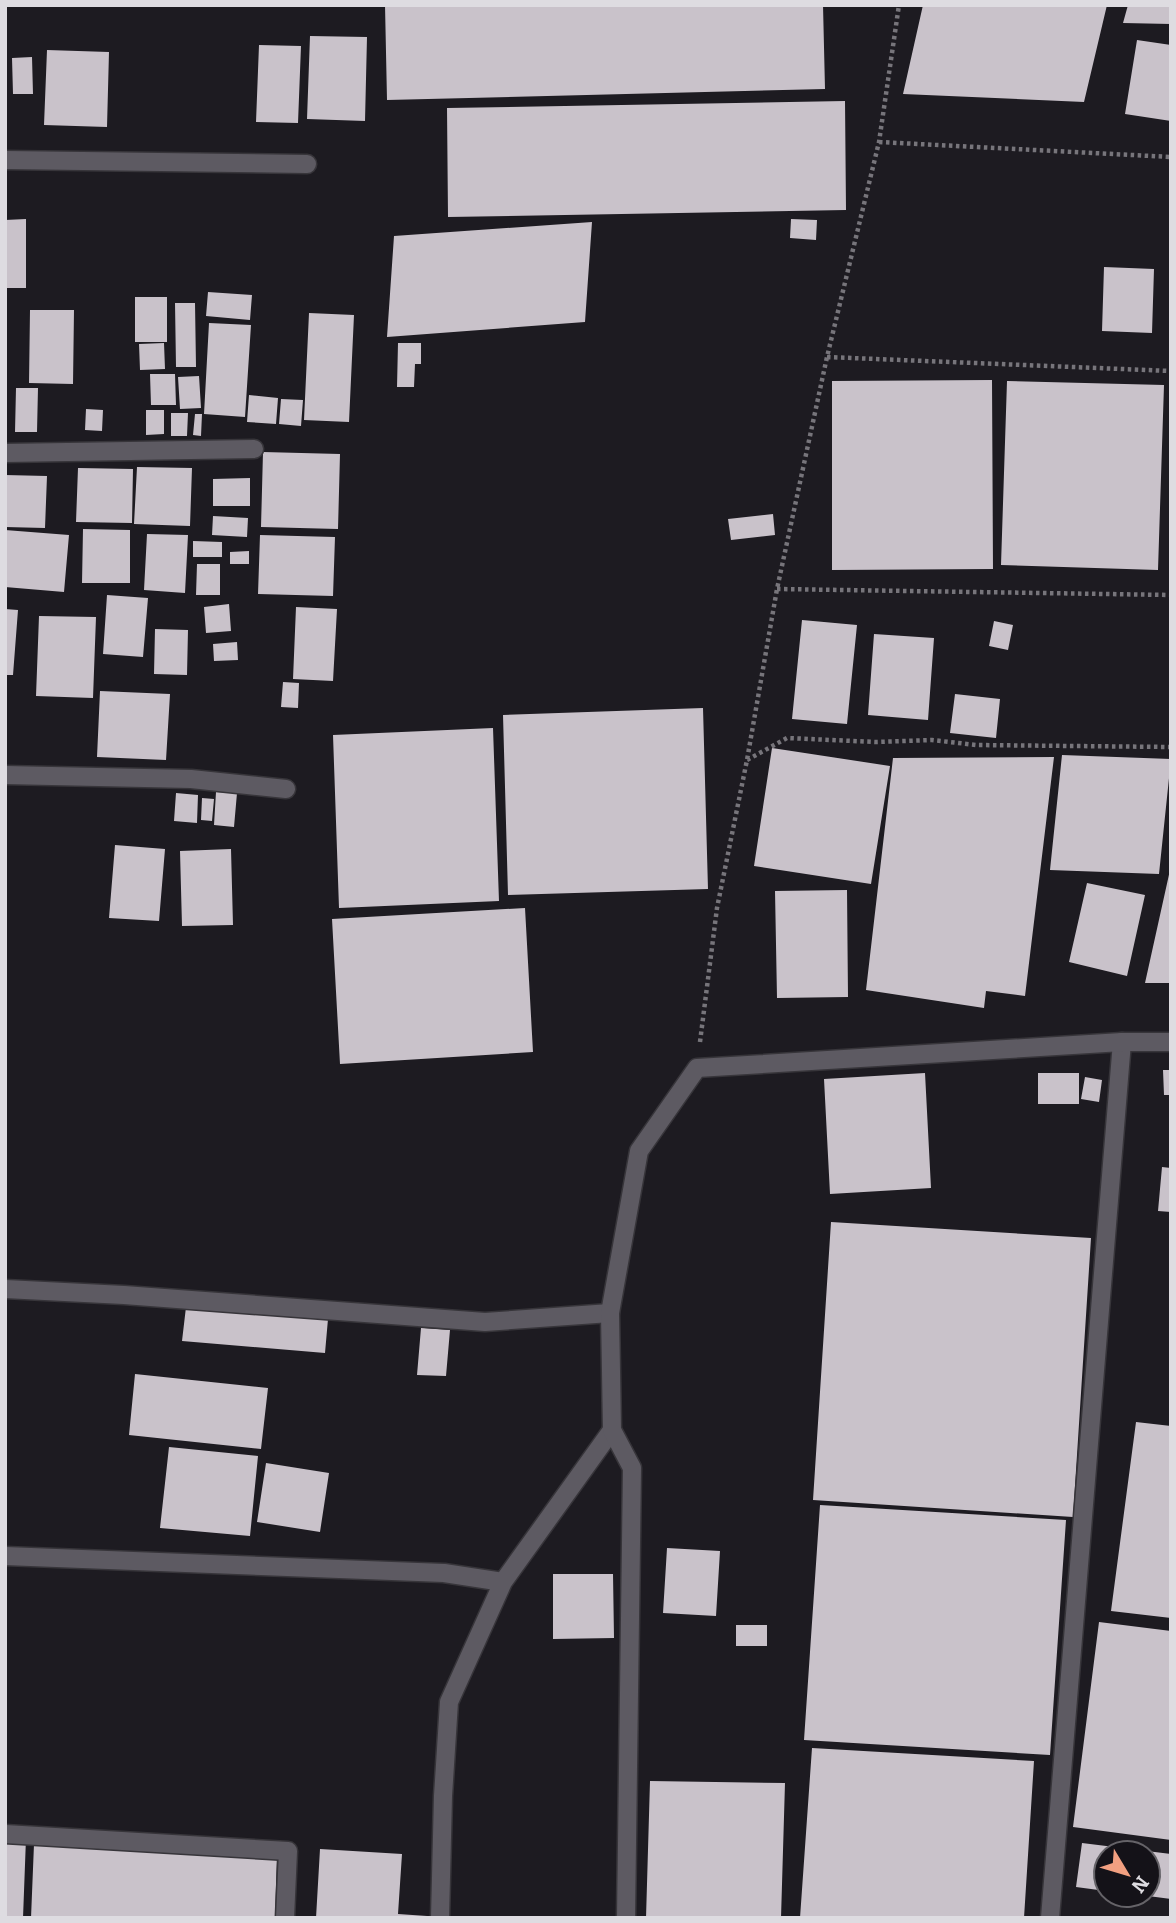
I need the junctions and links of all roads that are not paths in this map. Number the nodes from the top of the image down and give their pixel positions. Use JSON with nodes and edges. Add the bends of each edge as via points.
{"nodes":[{"id":1,"x":5,"y":160,"type":"edge"},
{"id":2,"x":307,"y":164,"type":"dead end"},
{"id":3,"x":254,"y":449,"type":"dead end"},
{"id":4,"x":5,"y":453,"type":"edge"},
{"id":5,"x":5,"y":775,"type":"edge"},
{"id":6,"x":286,"y":789,"type":"dead end"},
{"id":7,"x":1122,"y":1042,"type":"junction"},
{"id":8,"x":1171,"y":1042,"type":"edge"},
{"id":9,"x":5,"y":1289,"type":"edge"},
{"id":10,"x":610,"y":1313,"type":"junction"},
{"id":11,"x":612,"y":1430,"type":"junction"},
{"id":12,"x":5,"y":1556,"type":"edge"},
{"id":13,"x":503,"y":1582,"type":"junction"},
{"id":14,"x":5,"y":1834,"type":"edge"},
{"id":15,"x":285,"y":1918,"type":"edge"},
{"id":16,"x":440,"y":1918,"type":"edge"},
{"id":17,"x":626,"y":1918,"type":"edge"},
{"id":18,"x":1051,"y":1918,"type":"edge"}],
"edges":[{"from":1,"to":2,"type":"street"},
{"from":3,"to":4,"type":"street"},
{"from":5,"to":6,"type":"street","via":[[191,779]]},
{"from":7,"to":8,"type":"street"},
{"from":7,"to":10,"type":"street","via":[[697,1068],[639,1152]]},
{"from":7,"to":18,"type":"street"},
{"from":9,"to":10,"type":"street","via":[[485,1322]]},
{"from":10,"to":11,"type":"street"},
{"from":11,"to":13,"type":"street"},
{"from":11,"to":17,"type":"street","via":[[632,1468]]},
{"from":12,"to":13,"type":"street","via":[[444,1573]]},
{"from":13,"to":16,"type":"street","via":[[449,1702]]},
{"from":14,"to":15,"type":"street","via":[[288,1851]]}]}
